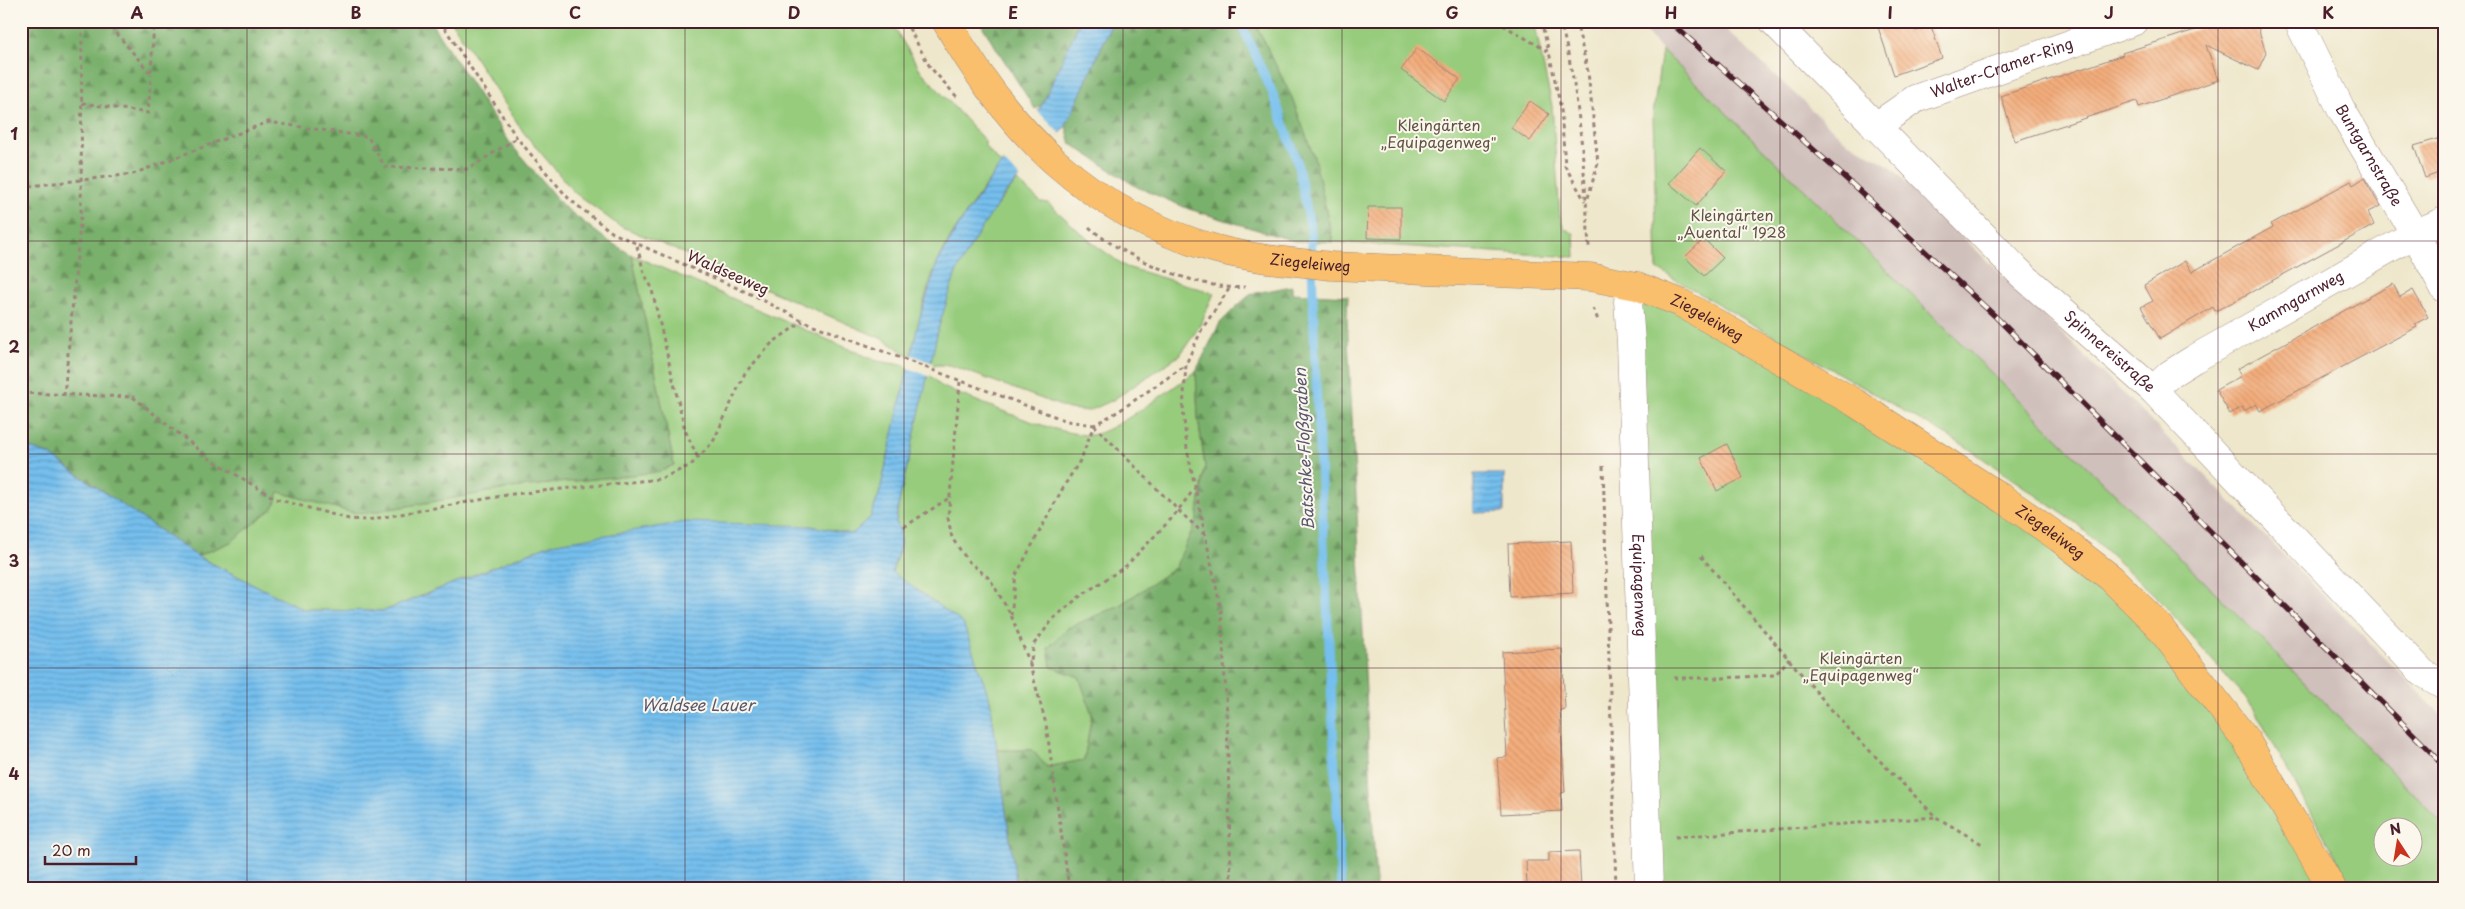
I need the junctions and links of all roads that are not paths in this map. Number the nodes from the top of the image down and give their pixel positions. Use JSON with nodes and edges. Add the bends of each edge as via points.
{"nodes":[{"id":1,"x":946,"y":21,"type":"edge"},
{"id":2,"x":1773,"y":21,"type":"edge"},
{"id":3,"x":2135,"y":21,"type":"edge"},
{"id":4,"x":2298,"y":21,"type":"edge"},
{"id":5,"x":1875,"y":127,"type":"junction"},
{"id":6,"x":2444,"y":221,"type":"edge"},
{"id":7,"x":2415,"y":234,"type":"junction"},
{"id":8,"x":1637,"y":286,"type":"junction"},
{"id":9,"x":2444,"y":288,"type":"edge"},
{"id":10,"x":2153,"y":390,"type":"junction"},
{"id":11,"x":2444,"y":685,"type":"edge"},
{"id":12,"x":1649,"y":888,"type":"edge"},
{"id":13,"x":2332,"y":888,"type":"edge"}],
"edges":[{"from":1,"to":8,"type":"main road","name":"Ziegeleiweg","via":[[989,90],[1019,128],[1054,164],[1128,213],[1171,234],[1217,249],[1293,262],[1590,277]]},
{"from":2,"to":5,"type":"street","name":"Spinnereistraße"},
{"from":3,"to":5,"type":"street","name":"Walter-Cramer-Ring","via":[[1915,99]]},
{"from":4,"to":7,"type":"street","name":"Buntgarnstraße","via":[[2342,109]]},
{"from":5,"to":10,"type":"street","name":"Spinnereistraße","via":[[2021,274]]},
{"from":6,"to":7,"type":"street","name":"Kammgarnweg"},
{"from":7,"to":9,"type":"street","name":"Buntgarnstraße"},
{"from":7,"to":10,"type":"street","name":"Kammgarnweg","via":[[2194,359],[2170,374]]},
{"from":8,"to":12,"type":"street","name":"Equipagenweg","via":[[1628,302]]},
{"from":8,"to":13,"type":"main road","name":"Ziegeleiweg","via":[[1681,303],[1854,402],[2005,500],[2111,578],[2157,624],[2246,740]]},
{"from":10,"to":11,"type":"street","name":"Spinnereistraße","via":[[2423,673]]}]}
